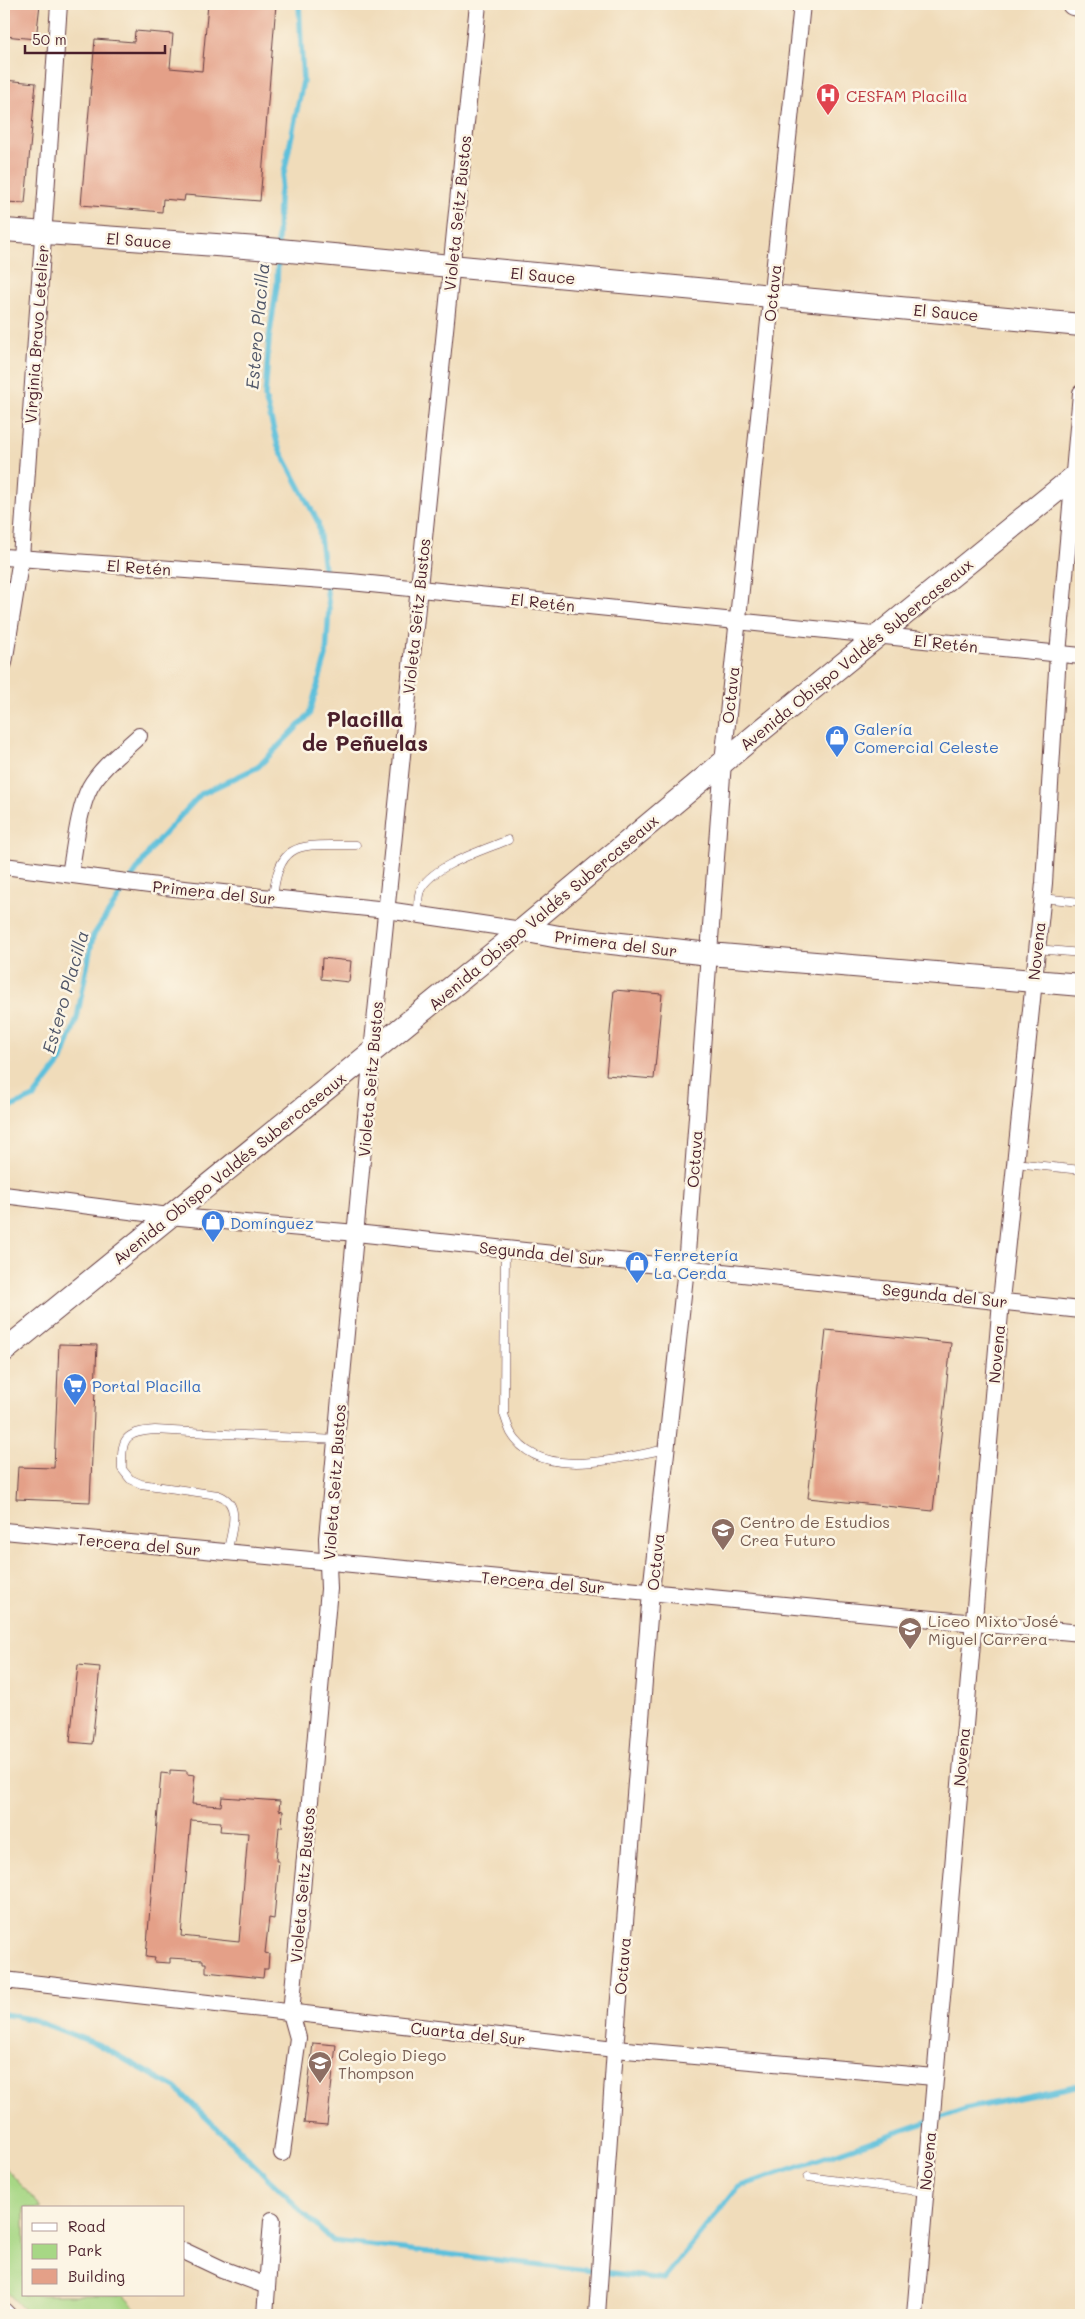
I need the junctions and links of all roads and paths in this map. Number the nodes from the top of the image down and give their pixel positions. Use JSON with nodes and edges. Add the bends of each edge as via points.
{"nodes":[{"id":1,"x":59,"y":4,"type":"edge"},
{"id":2,"x":478,"y":4,"type":"edge"},
{"id":3,"x":802,"y":4,"type":"edge"},
{"id":4,"x":1073,"y":4,"type":"edge"},
{"id":5,"x":1081,"y":4,"type":"edge"},
{"id":6,"x":4,"y":230,"type":"edge"},
{"id":7,"x":43,"y":234,"type":"junction"},
{"id":8,"x":452,"y":267,"type":"junction"},
{"id":9,"x":772,"y":296,"type":"junction"},
{"id":10,"x":1081,"y":325,"type":"edge"},
{"id":11,"x":1081,"y":393,"type":"edge"},
{"id":12,"x":1078,"y":474,"type":"edge"},
{"id":13,"x":4,"y":557,"type":"edge"},
{"id":14,"x":21,"y":558,"type":"junction"},
{"id":15,"x":419,"y":589,"type":"junction"},
{"id":16,"x":738,"y":622,"type":"junction"},
{"id":17,"x":879,"y":636,"type":"junction"},
{"id":18,"x":1058,"y":654,"type":"junction"},
{"id":19,"x":1081,"y":656,"type":"edge"},
{"id":20,"x":4,"y":663,"type":"edge"},
{"id":21,"x":139,"y":736,"type":"dead end"},
{"id":22,"x":723,"y":762,"type":"junction"},
{"id":23,"x":508,"y":840,"type":"dead end"},
{"id":24,"x":356,"y":845,"type":"dead end"},
{"id":25,"x":4,"y":866,"type":"edge"},
{"id":26,"x":70,"y":874,"type":"junction"},
{"id":27,"x":1042,"y":898,"type":"junction"},
{"id":28,"x":273,"y":899,"type":"junction"},
{"id":29,"x":1081,"y":902,"type":"edge"},
{"id":30,"x":387,"y":910,"type":"junction"},
{"id":31,"x":418,"y":914,"type":"junction"},
{"id":32,"x":522,"y":930,"type":"junction"},
{"id":33,"x":1037,"y":949,"type":"junction"},
{"id":34,"x":1081,"y":953,"type":"edge"},
{"id":35,"x":709,"y":954,"type":"junction"},
{"id":36,"x":1033,"y":981,"type":"junction"},
{"id":37,"x":1081,"y":985,"type":"edge"},
{"id":38,"x":372,"y":1052,"type":"junction"},
{"id":39,"x":1015,"y":1163,"type":"junction"},
{"id":40,"x":1081,"y":1170,"type":"edge"},
{"id":41,"x":4,"y":1196,"type":"edge"},
{"id":42,"x":169,"y":1216,"type":"junction"},
{"id":43,"x":356,"y":1233,"type":"junction"},
{"id":44,"x":505,"y":1249,"type":"junction"},
{"id":45,"x":686,"y":1267,"type":"junction"},
{"id":46,"x":1001,"y":1301,"type":"junction"},
{"id":47,"x":1081,"y":1310,"type":"edge"},
{"id":48,"x":4,"y":1351,"type":"edge"},
{"id":49,"x":336,"y":1440,"type":"junction"},
{"id":50,"x":667,"y":1448,"type":"junction"},
{"id":51,"x":4,"y":1532,"type":"edge"},
{"id":52,"x":228,"y":1553,"type":"junction"},
{"id":53,"x":327,"y":1562,"type":"junction"},
{"id":54,"x":651,"y":1592,"type":"junction"},
{"id":55,"x":973,"y":1623,"type":"junction"},
{"id":56,"x":1081,"y":1633,"type":"edge"},
{"id":57,"x":4,"y":1980,"type":"edge"},
{"id":58,"x":291,"y":2013,"type":"junction"},
{"id":59,"x":615,"y":2049,"type":"junction"},
{"id":60,"x":934,"y":2077,"type":"junction"},
{"id":61,"x":282,"y":2153,"type":"dead end"},
{"id":62,"x":808,"y":2177,"type":"dead end"},
{"id":63,"x":925,"y":2192,"type":"junction"},
{"id":64,"x":272,"y":2220,"type":"dead end"},
{"id":65,"x":185,"y":2251,"type":"edge"},
{"id":66,"x":268,"y":2286,"type":"junction"},
{"id":67,"x":4,"y":2310,"type":"edge"},
{"id":68,"x":8,"y":2315,"type":"edge"},
{"id":69,"x":265,"y":2315,"type":"edge"},
{"id":70,"x":597,"y":2315,"type":"edge"},
{"id":71,"x":915,"y":2315,"type":"edge"}],
"edges":[{"from":1,"to":7,"type":"street","name":"Virginia Bravo Letelier"},
{"from":2,"to":8,"type":"street","name":"Violeta Seitz Bustos"},
{"from":3,"to":9,"type":"street","name":"Octava"},
{"from":4,"to":5,"type":"street"},
{"from":6,"to":7,"type":"street","name":"El Sauce"},
{"from":7,"to":8,"type":"street","name":"El Sauce","via":[[258,248]]},
{"from":7,"to":14,"type":"street","name":"Virginia Bravo Letelier"},
{"from":8,"to":9,"type":"street","name":"El Sauce"},
{"from":8,"to":15,"type":"street","name":"Violeta Seitz Bustos"},
{"from":9,"to":10,"type":"street","name":"El Sauce"},
{"from":9,"to":16,"type":"street","name":"Octava"},
{"from":11,"to":12,"type":"street","name":"Novena"},
{"from":12,"to":17,"type":"street","name":"Avenida Obispo Valdés Subercaseaux"},
{"from":12,"to":18,"type":"street","name":"Novena"},
{"from":13,"to":14,"type":"street","name":"El Retén"},
{"from":14,"to":15,"type":"street","name":"El Retén"},
{"from":14,"to":20,"type":"street","name":"Virginia Bravo Letelier"},
{"from":15,"to":16,"type":"street","name":"El Retén"},
{"from":15,"to":30,"type":"street","name":"Violeta Seitz Bustos"},
{"from":16,"to":17,"type":"street","name":"El Retén"},
{"from":16,"to":22,"type":"street","name":"Octava"},
{"from":17,"to":18,"type":"street","name":"El Retén"},
{"from":17,"to":22,"type":"street","name":"Avenida Obispo Valdés Subercaseaux"},
{"from":18,"to":19,"type":"street","name":"El Retén"},
{"from":18,"to":27,"type":"street","name":"Novena"},
{"from":21,"to":26,"type":"street","via":[[91,785],[85,798]]},
{"from":22,"to":32,"type":"street","name":"Avenida Obispo Valdés Subercaseaux"},
{"from":22,"to":35,"type":"street","name":"Octava"},
{"from":23,"to":31,"type":"lane","via":[[444,867],[427,880],[419,892]]},
{"from":24,"to":28,"type":"lane","via":[[298,846],[282,858]]},
{"from":25,"to":26,"type":"street","name":"Primera del Sur"},
{"from":26,"to":28,"type":"street","name":"Primera del Sur"},
{"from":27,"to":29,"type":"lane"},
{"from":27,"to":33,"type":"street","name":"Novena"},
{"from":28,"to":30,"type":"street","name":"Primera del Sur"},
{"from":30,"to":31,"type":"street","name":"Primera del Sur"},
{"from":30,"to":38,"type":"street","name":"Violeta Seitz Bustos"},
{"from":31,"to":32,"type":"street","name":"Primera del Sur"},
{"from":32,"to":35,"type":"street","name":"Primera del Sur"},
{"from":32,"to":38,"type":"street","name":"Avenida Obispo Valdés Subercaseaux"},
{"from":33,"to":34,"type":"lane"},
{"from":33,"to":36,"type":"street","name":"Novena"},
{"from":35,"to":36,"type":"street","name":"Primera del Sur"},
{"from":35,"to":45,"type":"street","name":"Octava"},
{"from":36,"to":37,"type":"street","name":"Primera del Sur"},
{"from":36,"to":39,"type":"street","name":"Novena"},
{"from":38,"to":42,"type":"street","name":"Avenida Obispo Valdés Subercaseaux"},
{"from":38,"to":43,"type":"street","name":"Violeta Seitz Bustos"},
{"from":39,"to":40,"type":"lane"},
{"from":39,"to":46,"type":"street","name":"Novena"},
{"from":41,"to":42,"type":"street","name":"Segunda del Sur"},
{"from":42,"to":43,"type":"street","name":"Segunda del Sur"},
{"from":42,"to":48,"type":"street","name":"Avenida Obispo Valdés Subercaseaux"},
{"from":43,"to":44,"type":"street","name":"Segunda del Sur"},
{"from":43,"to":49,"type":"street","name":"Violeta Seitz Bustos"},
{"from":44,"to":45,"type":"street","name":"Segunda del Sur"},
{"from":44,"to":50,"type":"lane","via":[[504,1414],[510,1432],[518,1442],[535,1455],[581,1464]]},
{"from":45,"to":46,"type":"street","name":"Segunda del Sur"},
{"from":45,"to":50,"type":"street","name":"Octava"},
{"from":46,"to":47,"type":"street","name":"Segunda del Sur"},
{"from":46,"to":55,"type":"street","name":"Novena"},
{"from":49,"to":52,"type":"lane","via":[[155,1430],[136,1431],[129,1435],[123,1442],[122,1469],[130,1479],[141,1484],[218,1495],[232,1504],[234,1515]]},
{"from":49,"to":53,"type":"street","name":"Violeta Seitz Bustos"},
{"from":50,"to":54,"type":"street","name":"Octava"},
{"from":51,"to":52,"type":"street","name":"Tercera del Sur"},
{"from":52,"to":53,"type":"street","name":"Tercera del Sur"},
{"from":53,"to":54,"type":"street","name":"Tercera del Sur"},
{"from":53,"to":58,"type":"street","name":"Violeta Seitz Bustos","via":[[329,1589]]},
{"from":54,"to":55,"type":"street","name":"Tercera del Sur"},
{"from":54,"to":59,"type":"street","name":"Octava"},
{"from":55,"to":56,"type":"street","name":"Tercera del Sur"},
{"from":55,"to":60,"type":"street","name":"Novena"},
{"from":57,"to":58,"type":"street","name":"Cuarta del Sur"},
{"from":58,"to":59,"type":"street","name":"Cuarta del Sur"},
{"from":58,"to":61,"type":"street","name":"Violeta Seitz Bustos","via":[[298,2038]]},
{"from":59,"to":60,"type":"street","name":"Cuarta del Sur"},
{"from":59,"to":70,"type":"street","name":"Octava"},
{"from":60,"to":63,"type":"street","name":"Novena"},
{"from":62,"to":63,"type":"lane"},
{"from":63,"to":71,"type":"street","name":"Novena"},
{"from":64,"to":66,"type":"street"},
{"from":65,"to":66,"type":"street"},
{"from":66,"to":69,"type":"street"},
{"from":67,"to":68,"type":"street"}]}
